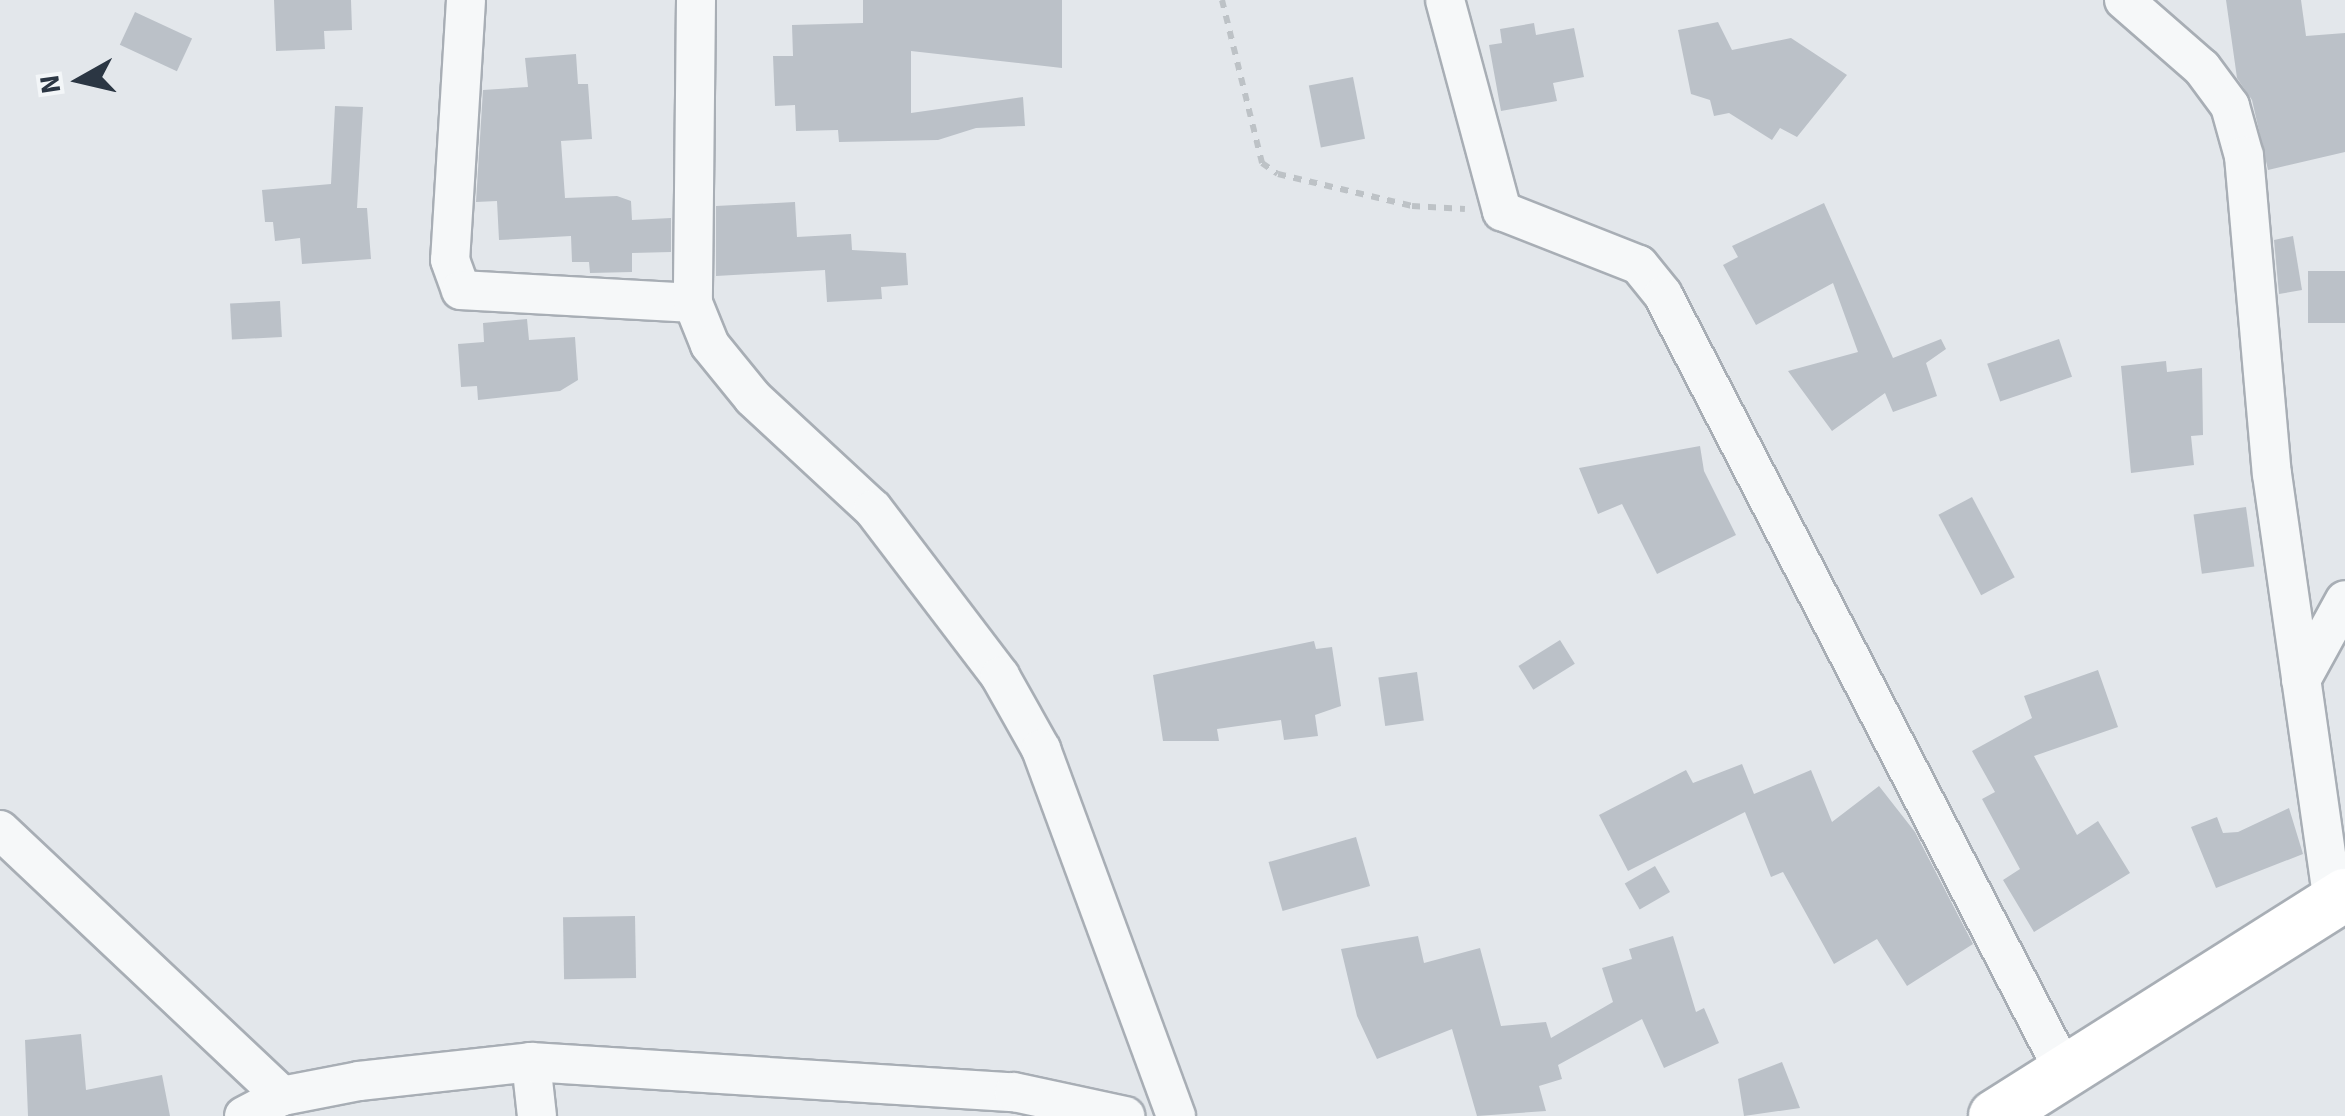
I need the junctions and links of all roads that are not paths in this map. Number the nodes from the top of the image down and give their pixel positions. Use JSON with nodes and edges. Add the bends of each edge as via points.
{"nodes":[{"id":1,"x":466,"y":0,"type":"edge"},
{"id":2,"x":696,"y":0,"type":"edge"},
{"id":3,"x":1446,"y":0,"type":"edge"},
{"id":4,"x":2124,"y":0,"type":"edge"},
{"id":5,"x":693,"y":303,"type":"junction"},
{"id":6,"x":2345,"y":600,"type":"edge"},
{"id":7,"x":2300,"y":680,"type":"junction"},
{"id":8,"x":0,"y":830,"type":"edge"},
{"id":9,"x":2339,"y":899,"type":"edge"},
{"id":10,"x":531,"y":1062,"type":"junction"},
{"id":11,"x":2062,"y":1067,"type":"junction"},
{"id":12,"x":282,"y":1096,"type":"junction"},
{"id":13,"x":244,"y":1116,"type":"edge"},
{"id":14,"x":537,"y":1116,"type":"edge"},
{"id":15,"x":1125,"y":1116,"type":"edge"},
{"id":16,"x":1176,"y":1116,"type":"edge"},
{"id":17,"x":1995,"y":1116,"type":"edge"}],
"edges":[{"from":1,"to":5,"type":"street","via":[[452,279],[482,294]]},
{"from":2,"to":5,"type":"street"},
{"from":3,"to":11,"type":"street","via":[[1502,211],[1639,265],[1663,295]]},
{"from":4,"to":7,"type":"street","via":[[2202,68],[2230,106],[2244,156]]},
{"from":5,"to":16,"type":"street","via":[[710,344],[753,398],[873,509],[1000,676],[1041,748]]},
{"from":6,"to":7,"type":"street"},
{"from":7,"to":9,"type":"street"},
{"from":8,"to":12,"type":"street"},
{"from":9,"to":11,"type":"street"},
{"from":10,"to":12,"type":"street"},
{"from":10,"to":14,"type":"street"},
{"from":10,"to":15,"type":"street","via":[[1014,1092]]},
{"from":11,"to":17,"type":"street"},
{"from":12,"to":13,"type":"street"}]}
